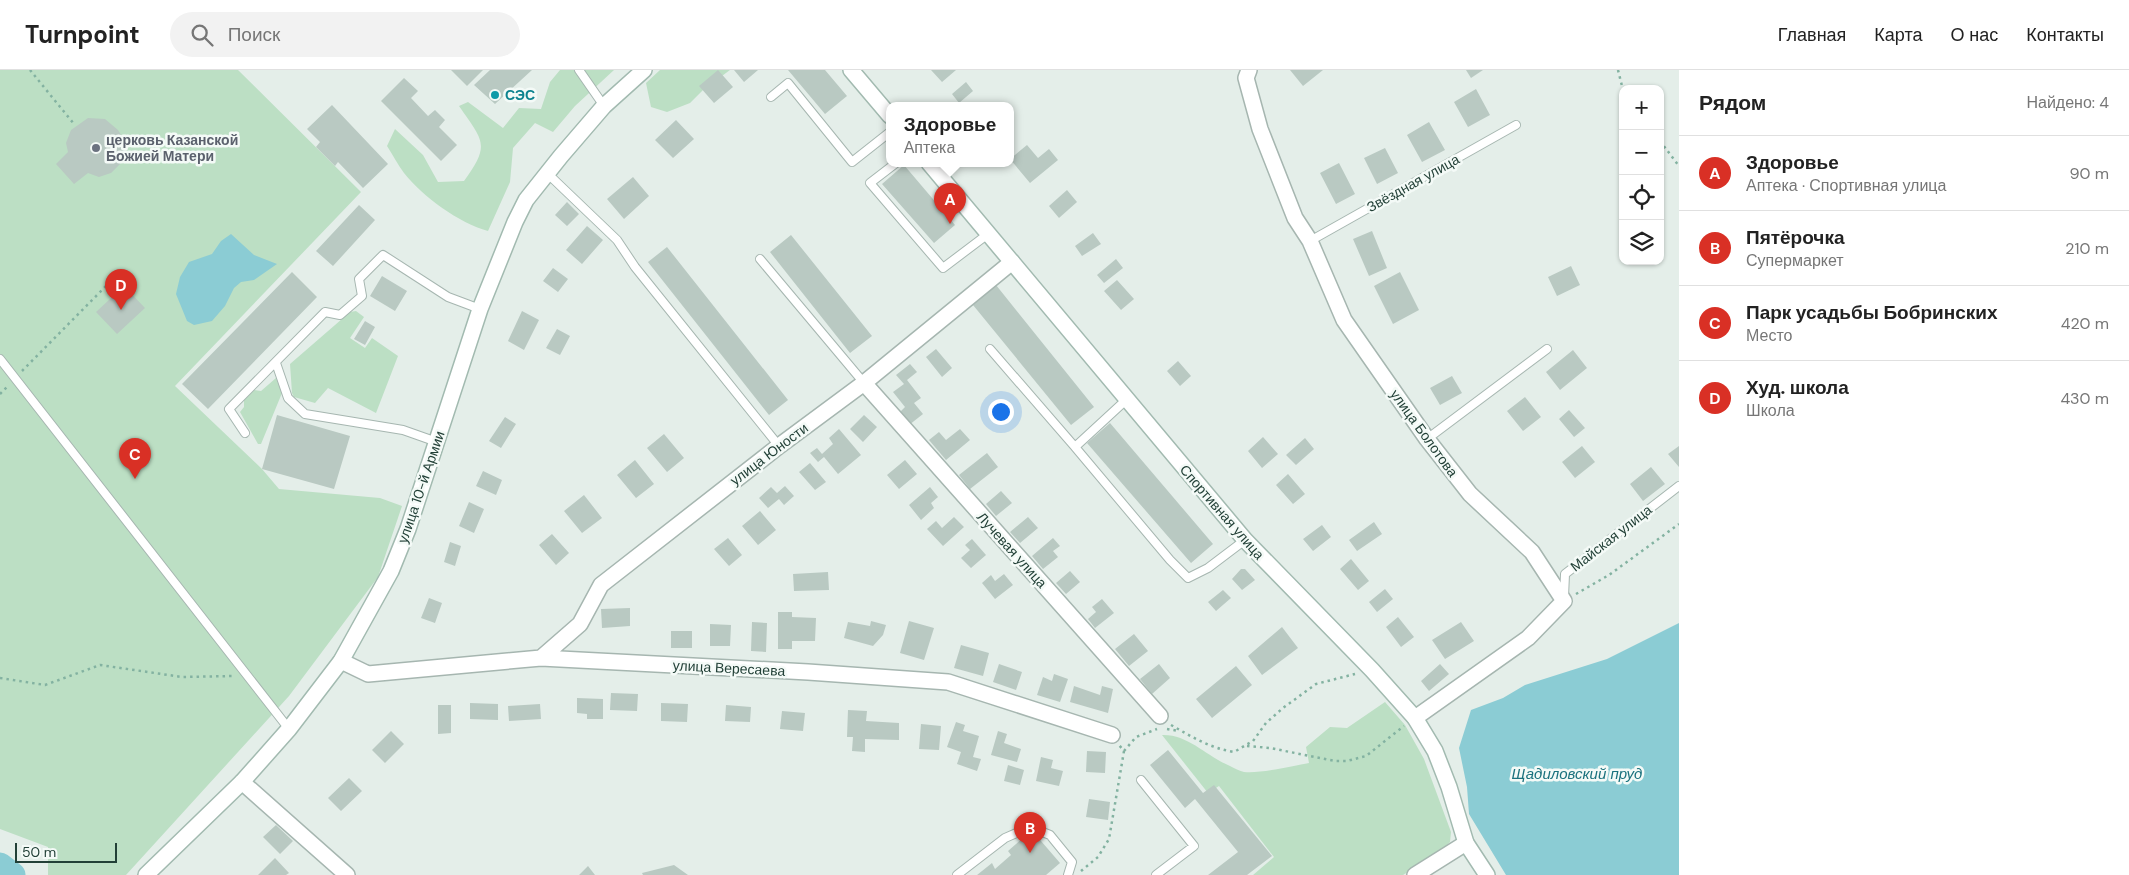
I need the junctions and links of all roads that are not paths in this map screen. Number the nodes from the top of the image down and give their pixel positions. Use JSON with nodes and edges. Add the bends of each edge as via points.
{"nodes":[{"id":1,"x":579,"y":70,"type":"edge"},
{"id":2,"x":644,"y":70,"type":"edge"},
{"id":3,"x":851,"y":70,"type":"edge"},
{"id":4,"x":1249,"y":70,"type":"edge"},
{"id":5,"x":771,"y":97,"type":"dead end"},
{"id":6,"x":604,"y":106,"type":"junction"},
{"id":7,"x":886,"y":111,"type":"edge"},
{"id":8,"x":1516,"y":125,"type":"dead end"},
{"id":9,"x":886,"y":135,"type":"edge"},
{"id":10,"x":891,"y":167,"type":"edge"},
{"id":11,"x":932,"y":167,"type":"edge"},
{"id":12,"x":547,"y":173,"type":"junction"},
{"id":13,"x":988,"y":234,"type":"junction"},
{"id":14,"x":1310,"y":241,"type":"junction"},
{"id":15,"x":760,"y":259,"type":"dead end"},
{"id":16,"x":1012,"y":262,"type":"junction"},
{"id":17,"x":480,"y":308,"type":"junction"},
{"id":18,"x":990,"y":349,"type":"dead end"},
{"id":19,"x":1547,"y":349,"type":"dead end"},
{"id":20,"x":0,"y":359,"type":"edge"},
{"id":21,"x":276,"y":363,"type":"junction"},
{"id":22,"x":864,"y":383,"type":"junction"},
{"id":23,"x":1126,"y":400,"type":"junction"},
{"id":24,"x":245,"y":433,"type":"dead end"},
{"id":25,"x":1427,"y":439,"type":"junction"},
{"id":26,"x":437,"y":442,"type":"junction"},
{"id":27,"x":779,"y":446,"type":"junction"},
{"id":28,"x":1076,"y":447,"type":"junction"},
{"id":29,"x":1679,"y":486,"type":"edge"},
{"id":30,"x":1245,"y":540,"type":"junction"},
{"id":31,"x":1564,"y":601,"type":"junction"},
{"id":32,"x":541,"y":658,"type":"junction"},
{"id":33,"x":342,"y":661,"type":"junction"},
{"id":34,"x":1160,"y":716,"type":"road end"},
{"id":35,"x":1415,"y":718,"type":"junction"},
{"id":36,"x":289,"y":729,"type":"junction"},
{"id":37,"x":1112,"y":735,"type":"road end"},
{"id":38,"x":1141,"y":780,"type":"dead end"},
{"id":39,"x":242,"y":782,"type":"junction"},
{"id":40,"x":1466,"y":843,"type":"junction"},
{"id":41,"x":146,"y":875,"type":"edge"},
{"id":42,"x":347,"y":875,"type":"edge"},
{"id":43,"x":957,"y":875,"type":"edge"},
{"id":44,"x":1068,"y":875,"type":"edge"},
{"id":45,"x":1156,"y":875,"type":"edge"},
{"id":46,"x":1415,"y":875,"type":"edge"},
{"id":47,"x":1487,"y":875,"type":"edge"}],
"edges":[{"from":1,"to":6,"type":"lane"},
{"from":2,"to":6,"type":"street","name":"улица 10-й Армии"},
{"from":3,"to":7,"type":"street"},
{"from":4,"to":14,"type":"street","name":"улица Болотова","via":[[1246,78],[1260,129],[1295,218]]},
{"from":5,"to":9,"type":"lane","via":[[788,83],[852,162]]},
{"from":6,"to":12,"type":"street","name":"улица 10-й Армии"},
{"from":8,"to":14,"type":"lane","name":"Звёздная улица"},
{"from":10,"to":13,"type":"lane","via":[[870,183],[943,268]]},
{"from":11,"to":13,"type":"street","name":"Спортивная улица"},
{"from":12,"to":17,"type":"street","name":"улица 10-й Армии","via":[[526,200],[515,222]]},
{"from":12,"to":27,"type":"lane","via":[[617,240],[635,267]]},
{"from":13,"to":16,"type":"street","name":"Спортивная улица"},
{"from":14,"to":25,"type":"street","name":"улица Болотова","via":[[1344,320]]},
{"from":15,"to":22,"type":"lane"},
{"from":16,"to":22,"type":"street","name":"улица Юности"},
{"from":16,"to":23,"type":"street","name":"Спортивная улица"},
{"from":17,"to":21,"type":"lane","via":[[448,297],[383,255],[358,280],[362,296],[340,315],[326,312]]},
{"from":17,"to":26,"type":"street","name":"улица 10-й Армии"},
{"from":18,"to":28,"type":"lane"},
{"from":19,"to":25,"type":"lane"},
{"from":20,"to":36,"type":"lane"},
{"from":21,"to":24,"type":"lane","via":[[229,409]]},
{"from":21,"to":26,"type":"lane","via":[[288,398],[305,414],[403,430]]},
{"from":22,"to":27,"type":"street","name":"улица Юности"},
{"from":22,"to":34,"type":"street","name":"Лучевая улица"},
{"from":23,"to":28,"type":"lane"},
{"from":23,"to":30,"type":"street","name":"Спортивная улица"},
{"from":25,"to":31,"type":"street","name":"улица Болотова","via":[[1470,494],[1532,552]]},
{"from":26,"to":33,"type":"street","name":"улица 10-й Армии","via":[[391,571]]},
{"from":27,"to":32,"type":"street","name":"улица Юности","via":[[601,585],[580,624]]},
{"from":28,"to":30,"type":"lane","via":[[1188,578],[1208,568]]},
{"from":29,"to":31,"type":"lane","name":"Майская улица","via":[[1565,574]]},
{"from":30,"to":35,"type":"street","name":"Спортивная улица"},
{"from":31,"to":35,"type":"street","via":[[1528,638]]},
{"from":32,"to":33,"type":"street","name":"улица Вересаева","via":[[368,674]]},
{"from":32,"to":37,"type":"street","name":"улица Вересаева","via":[[948,682]]},
{"from":33,"to":36,"type":"street","name":"улица 10-й Армии"},
{"from":35,"to":40,"type":"street","name":"Спортивная улица","via":[[1438,760]]},
{"from":36,"to":39,"type":"street","name":"улица 10-й Армии"},
{"from":38,"to":45,"type":"lane","via":[[1194,846]]},
{"from":39,"to":41,"type":"street","name":"улица 10-й Армии"},
{"from":39,"to":42,"type":"street"},
{"from":40,"to":46,"type":"street"},
{"from":40,"to":47,"type":"street","name":"Спортивная улица"},
{"from":43,"to":44,"type":"lane","via":[[1005,838],[1030,827],[1050,836],[1072,862]]}]}
